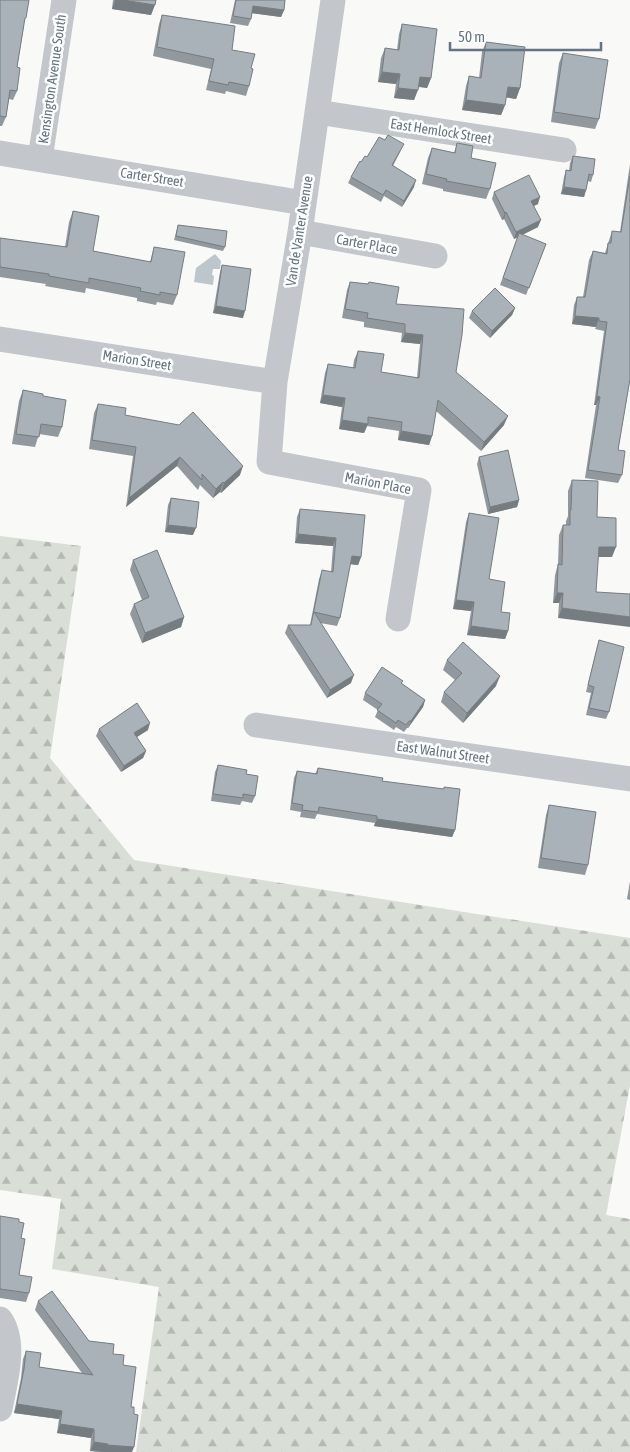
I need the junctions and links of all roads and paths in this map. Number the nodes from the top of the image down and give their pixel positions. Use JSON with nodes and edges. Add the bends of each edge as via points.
{"nodes":[{"id":1,"x":64,"y":0,"type":"edge"},
{"id":2,"x":333,"y":0,"type":"edge"},
{"id":3,"x":317,"y":112,"type":"junction"},
{"id":4,"x":564,"y":150,"type":"dead end"},
{"id":5,"x":0,"y":153,"type":"edge"},
{"id":6,"x":40,"y":159,"type":"junction"},
{"id":7,"x":304,"y":203,"type":"junction"},
{"id":8,"x":300,"y":232,"type":"junction"},
{"id":9,"x":435,"y":256,"type":"dead end"},
{"id":10,"x":0,"y":339,"type":"edge"},
{"id":11,"x":275,"y":382,"type":"junction"},
{"id":12,"x":269,"y":462,"type":"joint"},
{"id":13,"x":398,"y":619,"type":"dead end"},
{"id":14,"x":256,"y":725,"type":"dead end"},
{"id":15,"x":630,"y":779,"type":"edge"},
{"id":16,"x":0,"y":1319,"type":"edge"},
{"id":17,"x":0,"y":1409,"type":"edge"}],
"edges":[{"from":1,"to":6,"type":"street","name":"Kensington Avenue South"},
{"from":2,"to":3,"type":"street","name":"Van de Vanter Avenue"},
{"from":3,"to":4,"type":"street","name":"East Hemlock Street"},
{"from":3,"to":7,"type":"street","name":"Van de Vanter Avenue"},
{"from":5,"to":6,"type":"street","name":"Carter Street"},
{"from":6,"to":7,"type":"street","name":"Carter Street"},
{"from":7,"to":8,"type":"street","name":"Van de Vanter Avenue"},
{"from":8,"to":9,"type":"street","name":"Carter Place"},
{"from":8,"to":11,"type":"street","name":"Van de Vanter Avenue"},
{"from":10,"to":11,"type":"street","name":"Marion Street"},
{"from":11,"to":12,"type":"street","name":"Van de Vanter Avenue"},
{"from":12,"to":13,"type":"street","name":"Marion Place","via":[[418,490]]},
{"from":14,"to":15,"type":"street","name":"East Walnut Street"},
{"from":16,"to":17,"type":"street","via":[[8,1343]]}]}
